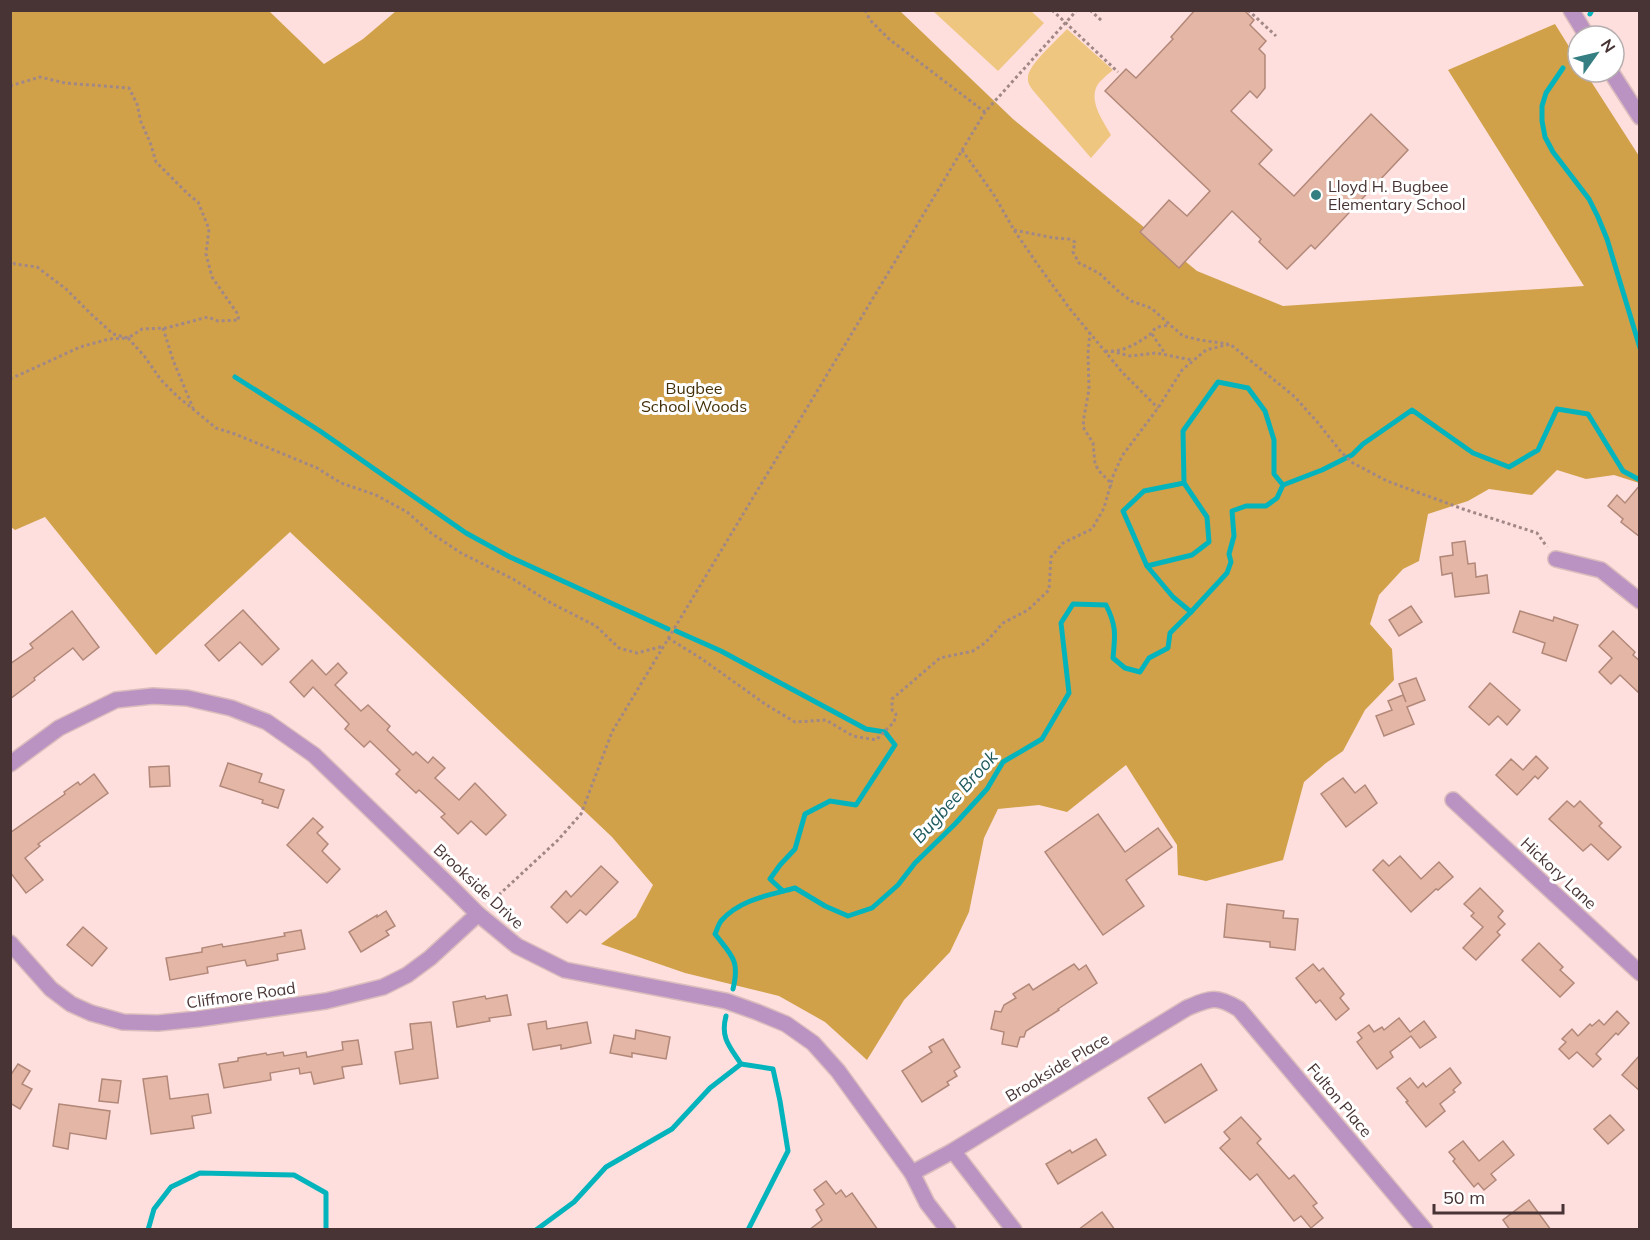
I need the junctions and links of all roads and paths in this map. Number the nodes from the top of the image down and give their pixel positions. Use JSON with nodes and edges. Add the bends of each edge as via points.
{"nodes":[{"id":1,"x":865,"y":10,"type":"edge"},
{"id":2,"x":1052,"y":10,"type":"edge"},
{"id":3,"x":1077,"y":10,"type":"edge"},
{"id":4,"x":1090,"y":10,"type":"edge"},
{"id":5,"x":1248,"y":10,"type":"edge"},
{"id":6,"x":1571,"y":10,"type":"edge"},
{"id":7,"x":1065,"y":22,"type":"junction"},
{"id":8,"x":1103,"y":22,"type":"dead end"},
{"id":9,"x":1580,"y":24,"type":"edge"},
{"id":10,"x":1276,"y":36,"type":"dead end"},
{"id":11,"x":1118,"y":72,"type":"dead end"},
{"id":12,"x":1619,"y":84,"type":"edge"},
{"id":13,"x":10,"y":86,"type":"edge"},
{"id":14,"x":985,"y":112,"type":"junction"},
{"id":15,"x":1640,"y":117,"type":"edge"},
{"id":16,"x":962,"y":150,"type":"junction"},
{"id":17,"x":1014,"y":230,"type":"junction"},
{"id":18,"x":10,"y":260,"type":"edge"},
{"id":19,"x":1170,"y":325,"type":"junction"},
{"id":20,"x":163,"y":328,"type":"junction"},
{"id":21,"x":1090,"y":332,"type":"junction"},
{"id":22,"x":1152,"y":334,"type":"junction"},
{"id":23,"x":128,"y":338,"type":"junction"},
{"id":24,"x":1230,"y":344,"type":"junction"},
{"id":25,"x":1105,"y":351,"type":"junction"},
{"id":26,"x":1111,"y":351,"type":"junction"},
{"id":27,"x":1166,"y":355,"type":"junction"},
{"id":28,"x":1193,"y":360,"type":"junction"},
{"id":29,"x":10,"y":379,"type":"edge"},
{"id":30,"x":1158,"y":408,"type":"junction"},
{"id":31,"x":194,"y":410,"type":"junction"},
{"id":32,"x":1111,"y":486,"type":"junction"},
{"id":33,"x":1556,"y":559,"type":"joint"},
{"id":34,"x":1640,"y":600,"type":"edge"},
{"id":35,"x":668,"y":638,"type":"junction"},
{"id":36,"x":664,"y":646,"type":"junction"},
{"id":37,"x":10,"y":764,"type":"edge"},
{"id":38,"x":1454,"y":800,"type":"dead end"},
{"id":39,"x":478,"y":914,"type":"junction"},
{"id":40,"x":10,"y":943,"type":"edge"},
{"id":41,"x":1640,"y":973,"type":"edge"},
{"id":42,"x":1223,"y":999,"type":"joint"},
{"id":43,"x":953,"y":1151,"type":"junction"},
{"id":44,"x":912,"y":1173,"type":"junction"},
{"id":45,"x":948,"y":1230,"type":"edge"},
{"id":46,"x":1014,"y":1230,"type":"edge"},
{"id":47,"x":1425,"y":1230,"type":"edge"}],
"edges":[{"from":1,"to":14,"type":"path","via":[[890,39]]},
{"from":2,"to":7,"type":"path"},
{"from":3,"to":7,"type":"path"},
{"from":4,"to":8,"type":"path"},
{"from":5,"to":10,"type":"path"},
{"from":6,"to":9,"type":"street"},
{"from":7,"to":11,"type":"path"},
{"from":7,"to":14,"type":"path"},
{"from":12,"to":15,"type":"street"},
{"from":13,"to":20,"type":"path","via":[[40,77],[129,88],[156,162],[198,202],[209,229],[206,254],[212,277],[239,320],[218,321],[208,317]]},
{"from":14,"to":16,"type":"path"},
{"from":16,"to":17,"type":"path"},
{"from":16,"to":35,"type":"path"},
{"from":17,"to":19,"type":"path","via":[[1075,242],[1073,252],[1079,263],[1099,273],[1131,301],[1151,308]]},
{"from":17,"to":21,"type":"path"},
{"from":18,"to":23,"type":"path","via":[[37,267],[113,334]]},
{"from":19,"to":22,"type":"path","via":[[1158,327]]},
{"from":19,"to":24,"type":"path","via":[[1184,336]]},
{"from":20,"to":23,"type":"path","via":[[142,329]]},
{"from":20,"to":31,"type":"path"},
{"from":21,"to":25,"type":"path"},
{"from":21,"to":32,"type":"path","via":[[1089,389],[1083,427],[1093,443],[1095,464]]},
{"from":22,"to":26,"type":"path","via":[[1132,346]]},
{"from":22,"to":27,"type":"path"},
{"from":23,"to":29,"type":"path","via":[[80,347]]},
{"from":23,"to":31,"type":"path","via":[[161,380]]},
{"from":24,"to":28,"type":"path","via":[[1206,350]]},
{"from":24,"to":33,"type":"path","via":[[1295,397],[1353,463],[1388,481],[1537,533]]},
{"from":25,"to":26,"type":"path"},
{"from":25,"to":30,"type":"path"},
{"from":26,"to":27,"type":"path","via":[[1130,356]]},
{"from":27,"to":28,"type":"path"},
{"from":28,"to":30,"type":"path"},
{"from":30,"to":32,"type":"path","via":[[1122,456]]},
{"from":31,"to":36,"type":"path","via":[[216,428],[317,468],[407,512],[461,553],[596,626],[619,648],[637,653]]},
{"from":32,"to":35,"type":"path","via":[[1092,529],[1063,543],[1051,556],[1049,590],[1028,610],[1002,623],[985,643],[973,651],[940,658],[908,685],[892,699],[894,722],[876,740],[853,736],[826,720],[795,722]]},
{"from":33,"to":34,"type":"street","via":[[1601,570]]},
{"from":35,"to":36,"type":"path"},
{"from":36,"to":39,"type":"path","via":[[612,732],[581,814]]},
{"from":37,"to":39,"type":"street","name":"Brookside Drive","via":[[59,728],[116,700],[187,698],[231,708],[267,722],[314,755]]},
{"from":38,"to":41,"type":"street","name":"Hickory Lane"},
{"from":39,"to":40,"type":"street","name":"Cliffmore Road","via":[[430,958],[383,987],[326,1001],[158,1023],[123,1022],[71,1004],[51,989]]},
{"from":39,"to":44,"type":"street","name":"Brookside Drive","via":[[517,946],[565,970],[726,1001],[786,1024],[813,1043],[838,1071]]},
{"from":42,"to":43,"type":"street","name":"Brookside Place","via":[[1206,1000],[1187,1008]]},
{"from":42,"to":47,"type":"street","name":"Fulton Place","via":[[1239,1009]]},
{"from":43,"to":44,"type":"street","name":"Brookside Place"},
{"from":43,"to":46,"type":"street"},
{"from":44,"to":45,"type":"street","name":"Brookside Drive","via":[[927,1203]]}]}
